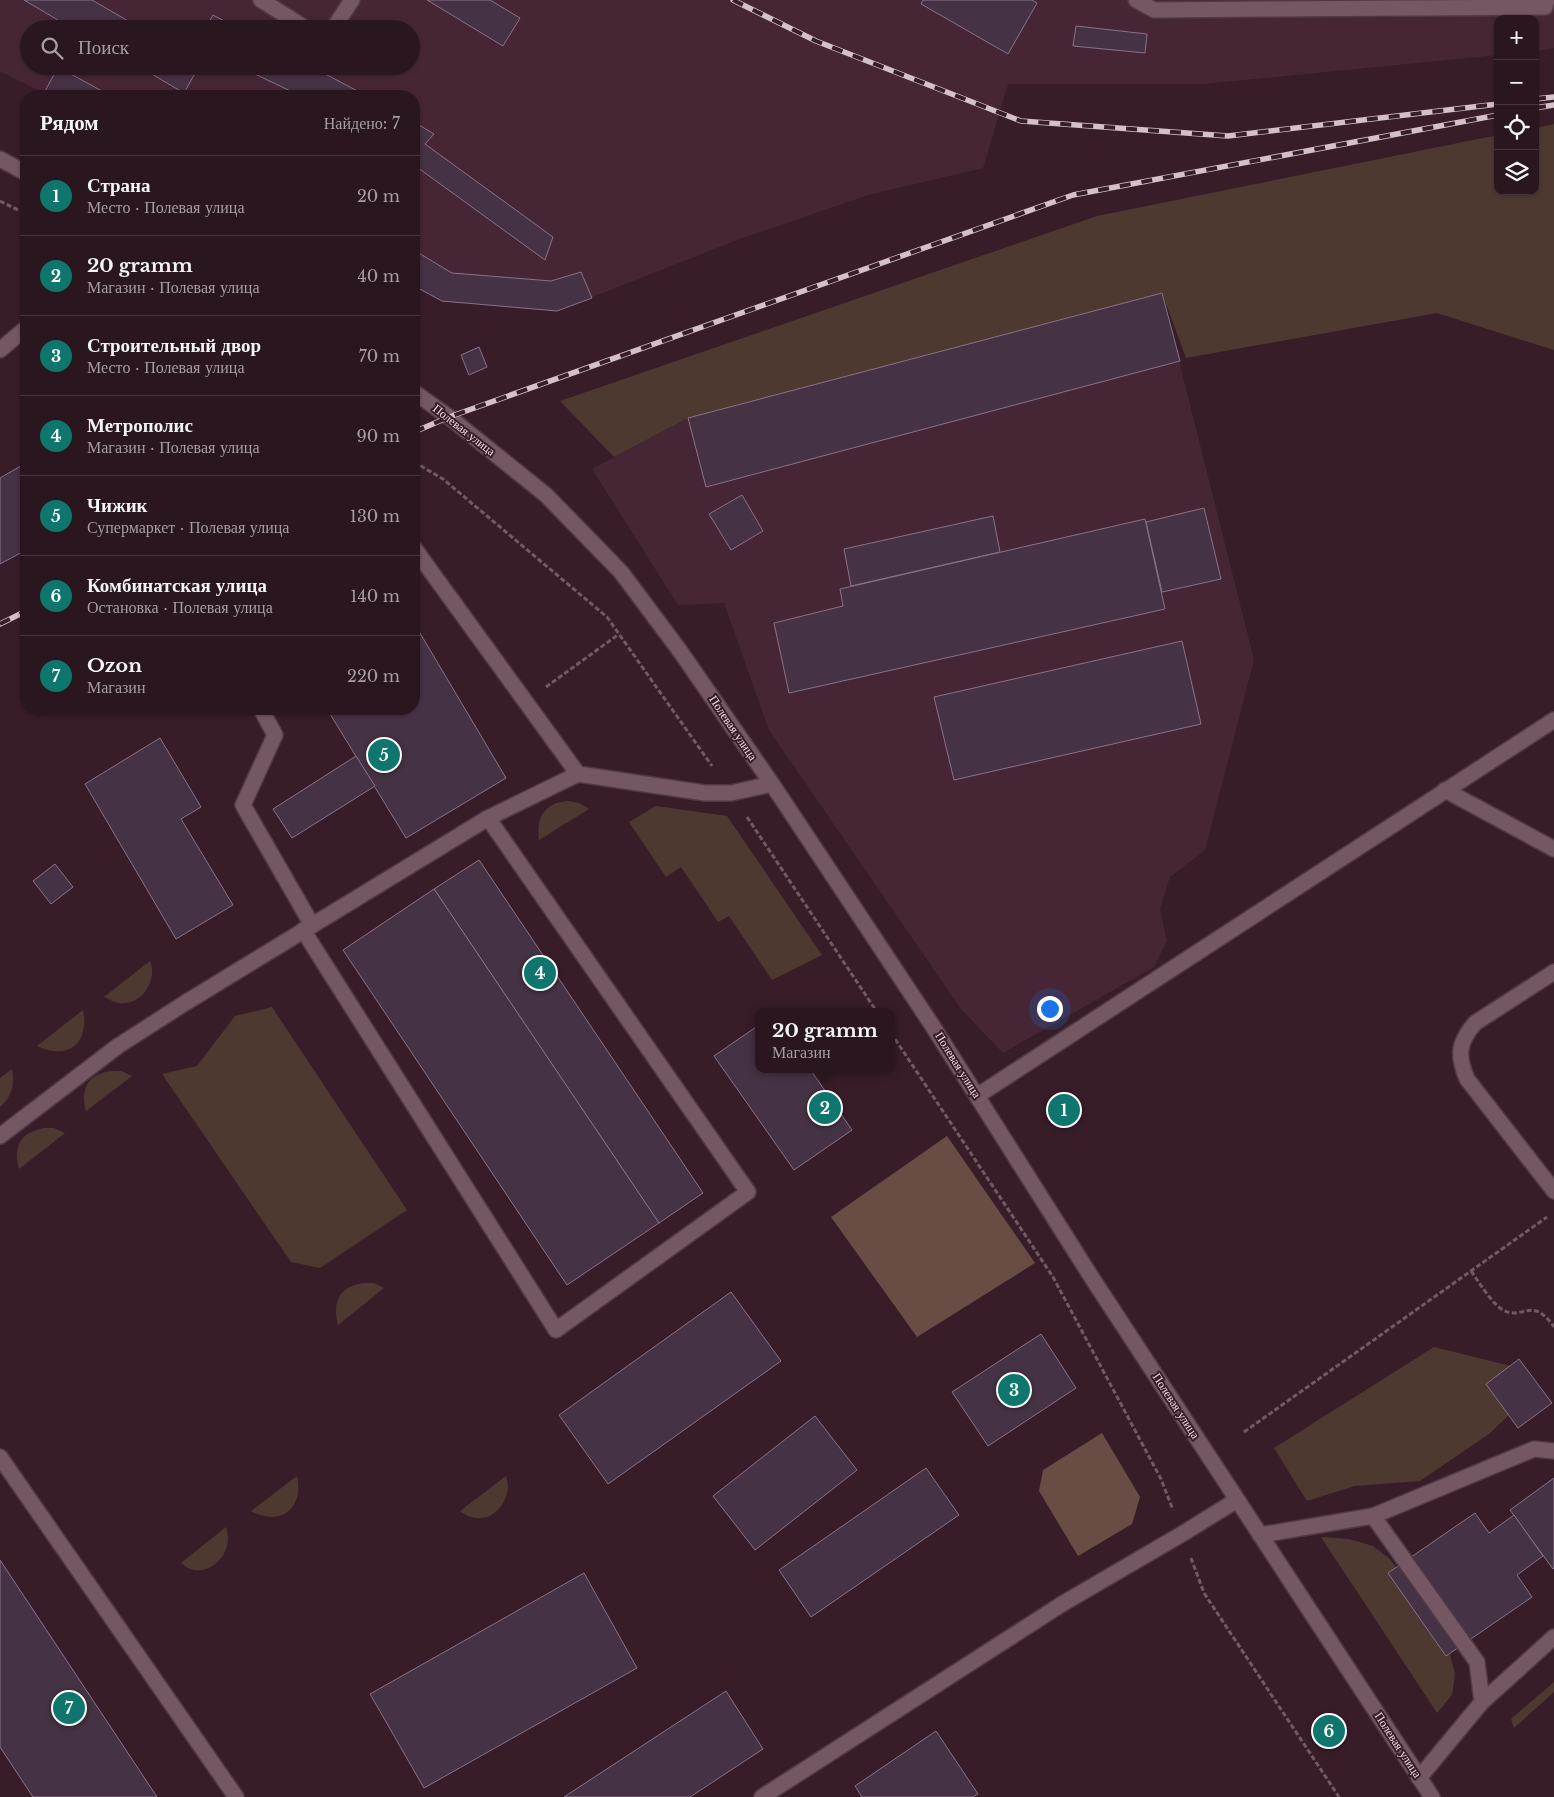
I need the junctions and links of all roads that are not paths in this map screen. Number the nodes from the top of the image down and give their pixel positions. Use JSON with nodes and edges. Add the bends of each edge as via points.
{"nodes":[{"id":1,"x":261,"y":0,"type":"edge"},
{"id":2,"x":352,"y":0,"type":"edge"},
{"id":3,"x":1136,"y":0,"type":"edge"},
{"id":4,"x":1547,"y":0,"type":"edge"},
{"id":5,"x":293,"y":20,"type":"edge"},
{"id":6,"x":339,"y":20,"type":"edge"},
{"id":7,"x":0,"y":159,"type":"edge"},
{"id":8,"x":20,"y":170,"type":"edge"},
{"id":9,"x":20,"y":333,"type":"edge"},
{"id":10,"x":0,"y":350,"type":"edge"},
{"id":11,"x":420,"y":396,"type":"edge"},
{"id":12,"x":420,"y":556,"type":"edge"},
{"id":13,"x":264,"y":715,"type":"edge"},
{"id":14,"x":1554,"y":720,"type":"edge"},
{"id":15,"x":578,"y":774,"type":"junction"},
{"id":16,"x":772,"y":784,"type":"junction"},
{"id":17,"x":1445,"y":790,"type":"junction"},
{"id":18,"x":488,"y":818,"type":"junction"},
{"id":19,"x":1554,"y":849,"type":"edge"},
{"id":20,"x":308,"y":928,"type":"junction"},
{"id":21,"x":1554,"y":972,"type":"edge"},
{"id":22,"x":977,"y":1096,"type":"junction"},
{"id":23,"x":0,"y":1136,"type":"edge"},
{"id":24,"x":1554,"y":1191,"type":"edge"},
{"id":25,"x":1554,"y":1451,"type":"edge"},
{"id":26,"x":0,"y":1457,"type":"edge"},
{"id":27,"x":1237,"y":1500,"type":"junction"},
{"id":28,"x":1373,"y":1516,"type":"junction"},
{"id":29,"x":1260,"y":1535,"type":"junction"},
{"id":30,"x":1554,"y":1637,"type":"edge"},
{"id":31,"x":1482,"y":1702,"type":"junction"},
{"id":32,"x":1419,"y":1778,"type":"junction"},
{"id":33,"x":236,"y":1797,"type":"edge"},
{"id":34,"x":762,"y":1797,"type":"edge"},
{"id":35,"x":1432,"y":1797,"type":"edge"}],
"edges":[{"from":1,"to":5,"type":"street"},
{"from":2,"to":6,"type":"street"},
{"from":3,"to":4,"type":"street","via":[[1154,10],[1545,7]]},
{"from":7,"to":8,"type":"street"},
{"from":9,"to":10,"type":"street"},
{"from":11,"to":16,"type":"street","name":"Полевая улица","via":[[546,495],[621,572]]},
{"from":12,"to":15,"type":"street"},
{"from":13,"to":20,"type":"street","via":[[275,734],[243,805]]},
{"from":14,"to":17,"type":"street"},
{"from":15,"to":16,"type":"street","via":[[705,794],[731,793]]},
{"from":15,"to":18,"type":"street"},
{"from":16,"to":22,"type":"street","name":"Полевая улица"},
{"from":17,"to":19,"type":"street"},
{"from":17,"to":22,"type":"street"},
{"from":18,"to":20,"type":"street"},
{"from":18,"to":20,"type":"street","via":[[748,1192],[556,1330]]},
{"from":20,"to":23,"type":"street","via":[[118,1046]]},
{"from":21,"to":24,"type":"street","via":[[1475,1023],[1465,1034],[1460,1048],[1461,1064],[1467,1079]]},
{"from":22,"to":27,"type":"street","name":"Полевая улица"},
{"from":25,"to":28,"type":"street","via":[[1534,1449]]},
{"from":26,"to":33,"type":"street"},
{"from":27,"to":29,"type":"street","name":"Полевая улица"},
{"from":27,"to":34,"type":"street","via":[[1062,1604]]},
{"from":28,"to":29,"type":"street"},
{"from":28,"to":31,"type":"street","via":[[1477,1662]]},
{"from":29,"to":32,"type":"street","name":"Полевая улица"},
{"from":30,"to":31,"type":"street"},
{"from":31,"to":32,"type":"street"},
{"from":32,"to":35,"type":"street","name":"Полевая улица"}]}
